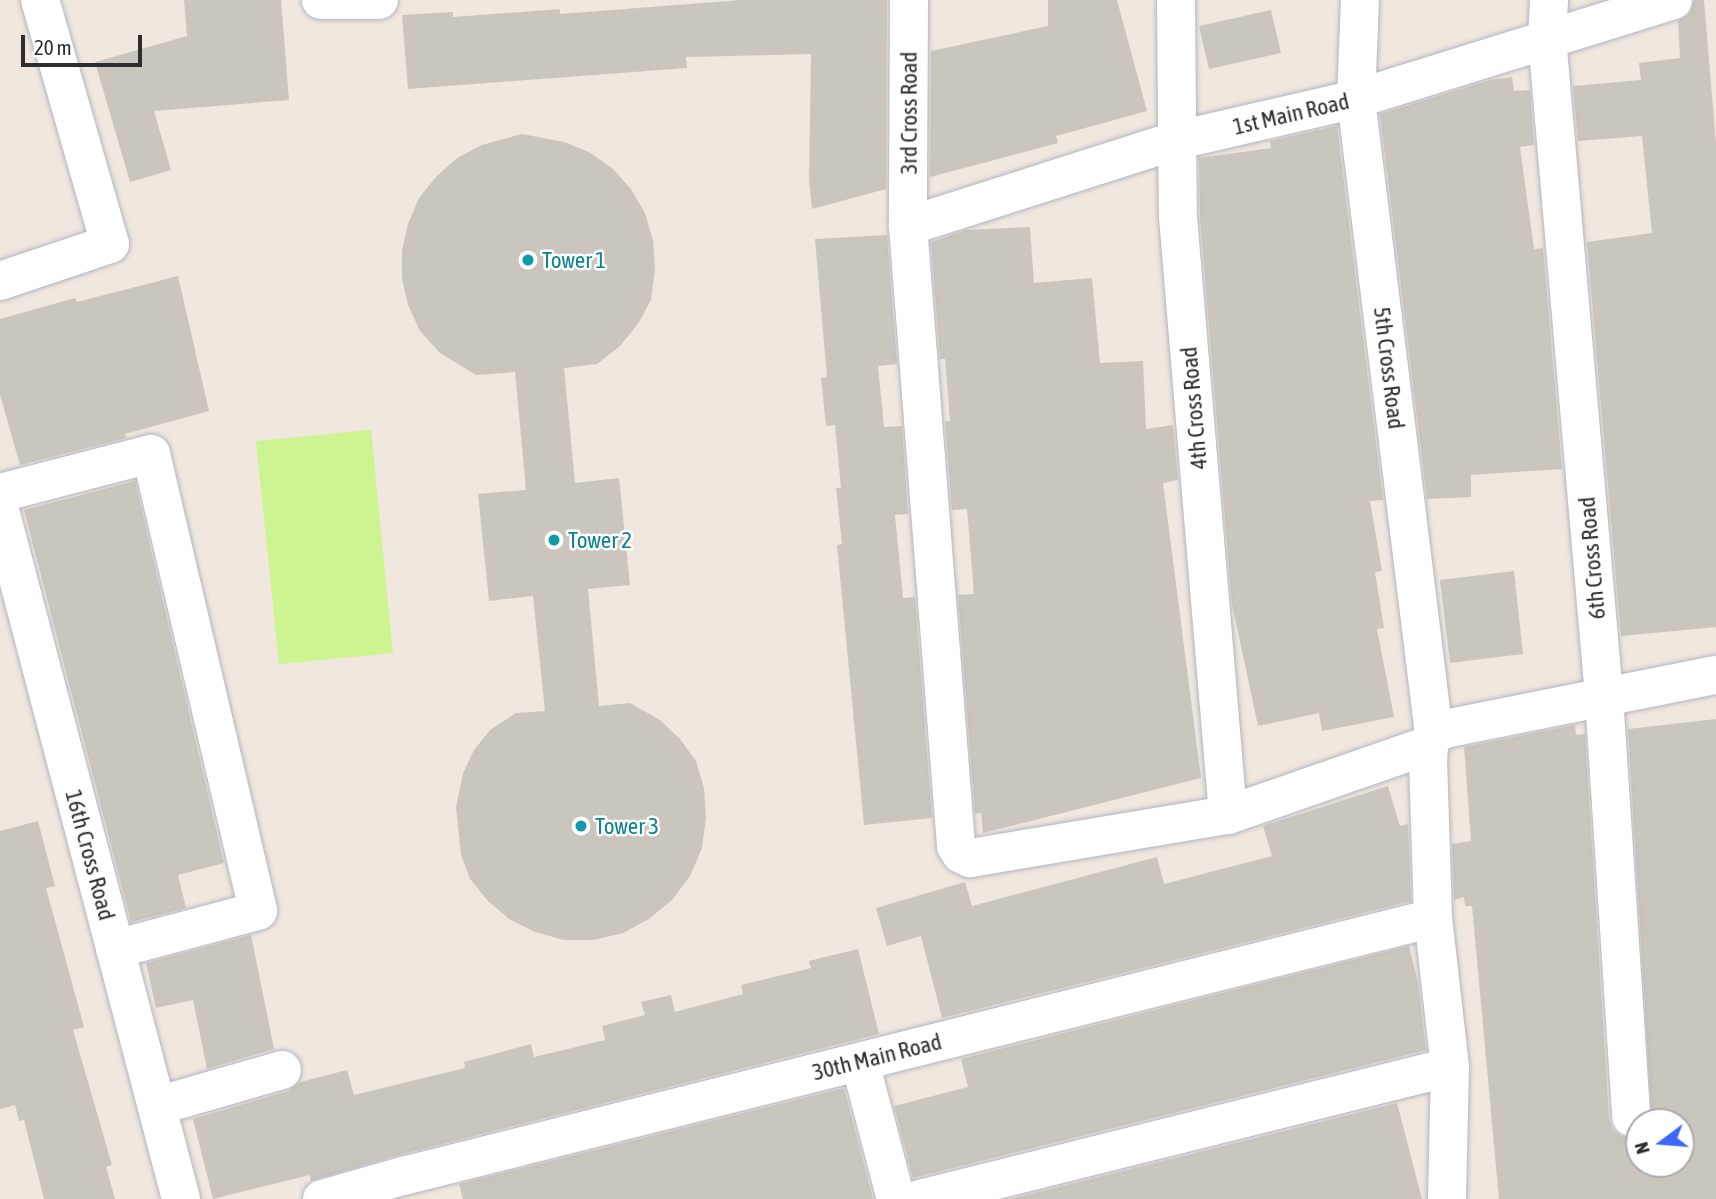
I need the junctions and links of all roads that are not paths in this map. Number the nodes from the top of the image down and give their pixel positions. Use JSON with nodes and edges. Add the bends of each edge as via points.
{"nodes":[{"id":1,"x":40,"y":0,"type":"edge"},
{"id":2,"x":321,"y":0,"type":"edge"},
{"id":3,"x":379,"y":0,"type":"edge"},
{"id":4,"x":909,"y":0,"type":"edge"},
{"id":5,"x":1176,"y":0,"type":"edge"},
{"id":6,"x":1360,"y":0,"type":"edge"},
{"id":7,"x":1549,"y":0,"type":"edge"},
{"id":8,"x":1673,"y":0,"type":"edge"},
{"id":9,"x":1546,"y":38,"type":"junction"},
{"id":10,"x":1356,"y":99,"type":"junction"},
{"id":11,"x":1174,"y":141,"type":"junction"},
{"id":12,"x":908,"y":226,"type":"junction"},
{"id":13,"x":0,"y":281,"type":"edge"},
{"id":14,"x":0,"y":494,"type":"edge"},
{"id":15,"x":0,"y":510,"type":"edge"},
{"id":16,"x":1716,"y":675,"type":"edge"},
{"id":17,"x":1604,"y":696,"type":"junction"},
{"id":18,"x":1432,"y":740,"type":"junction"},
{"id":19,"x":1228,"y":814,"type":"junction"},
{"id":20,"x":1433,"y":918,"type":"junction"},
{"id":21,"x":115,"y":949,"type":"junction"},
{"id":22,"x":860,"y":1062,"type":"junction"},
{"id":23,"x":1450,"y":1067,"type":"junction"},
{"id":24,"x":282,"y":1070,"type":"dead end"},
{"id":25,"x":157,"y":1106,"type":"junction"},
{"id":26,"x":1630,"y":1108,"type":"edge"},
{"id":27,"x":406,"y":1187,"type":"edge"},
{"id":28,"x":181,"y":1199,"type":"edge"},
{"id":29,"x":321,"y":1199,"type":"edge"},
{"id":30,"x":896,"y":1199,"type":"edge"},
{"id":31,"x":920,"y":1199,"type":"edge"},
{"id":32,"x":1447,"y":1199,"type":"edge"}],
"edges":[{"from":1,"to":13,"type":"street","via":[[110,244]]},
{"from":2,"to":3,"type":"street"},
{"from":4,"to":12,"type":"street","name":"3rd Cross Road"},
{"from":5,"to":11,"type":"street","name":"4th Cross Road"},
{"from":6,"to":10,"type":"street","name":"5th Cross Road"},
{"from":7,"to":9,"type":"street","name":"6th Cross Road"},
{"from":8,"to":9,"type":"street","name":"1st Main Road"},
{"from":9,"to":10,"type":"street","name":"1st Main Road"},
{"from":9,"to":17,"type":"street","name":"6th Cross Road"},
{"from":10,"to":11,"type":"street","name":"1st Main Road"},
{"from":10,"to":18,"type":"street","name":"5th Cross Road"},
{"from":11,"to":12,"type":"street","name":"1st Main Road"},
{"from":11,"to":19,"type":"street","name":"4th Cross Road"},
{"from":12,"to":19,"type":"street","name":"3rd Cross Road","via":[[956,846],[961,855],[970,858]]},
{"from":14,"to":21,"type":"street","via":[[150,454],[258,911]]},
{"from":15,"to":21,"type":"street","name":"16th Cross Road"},
{"from":16,"to":17,"type":"street"},
{"from":17,"to":18,"type":"street","via":[[1445,729]]},
{"from":17,"to":26,"type":"street","name":"6th Cross Road"},
{"from":18,"to":19,"type":"street"},
{"from":18,"to":20,"type":"street","name":"5th Cross Road"},
{"from":20,"to":22,"type":"street","name":"30th Main Road"},
{"from":20,"to":23,"type":"street","name":"5th Cross Road"},
{"from":21,"to":25,"type":"street","name":"16th Cross Road"},
{"from":22,"to":27,"type":"street","name":"30th Main Road"},
{"from":22,"to":30,"type":"street"},
{"from":23,"to":31,"type":"street"},
{"from":23,"to":32,"type":"street","name":"5th Cross Road"},
{"from":24,"to":25,"type":"street"},
{"from":25,"to":28,"type":"street","name":"16th Cross Road"},
{"from":27,"to":29,"type":"street","name":"30th Main Road"}]}
